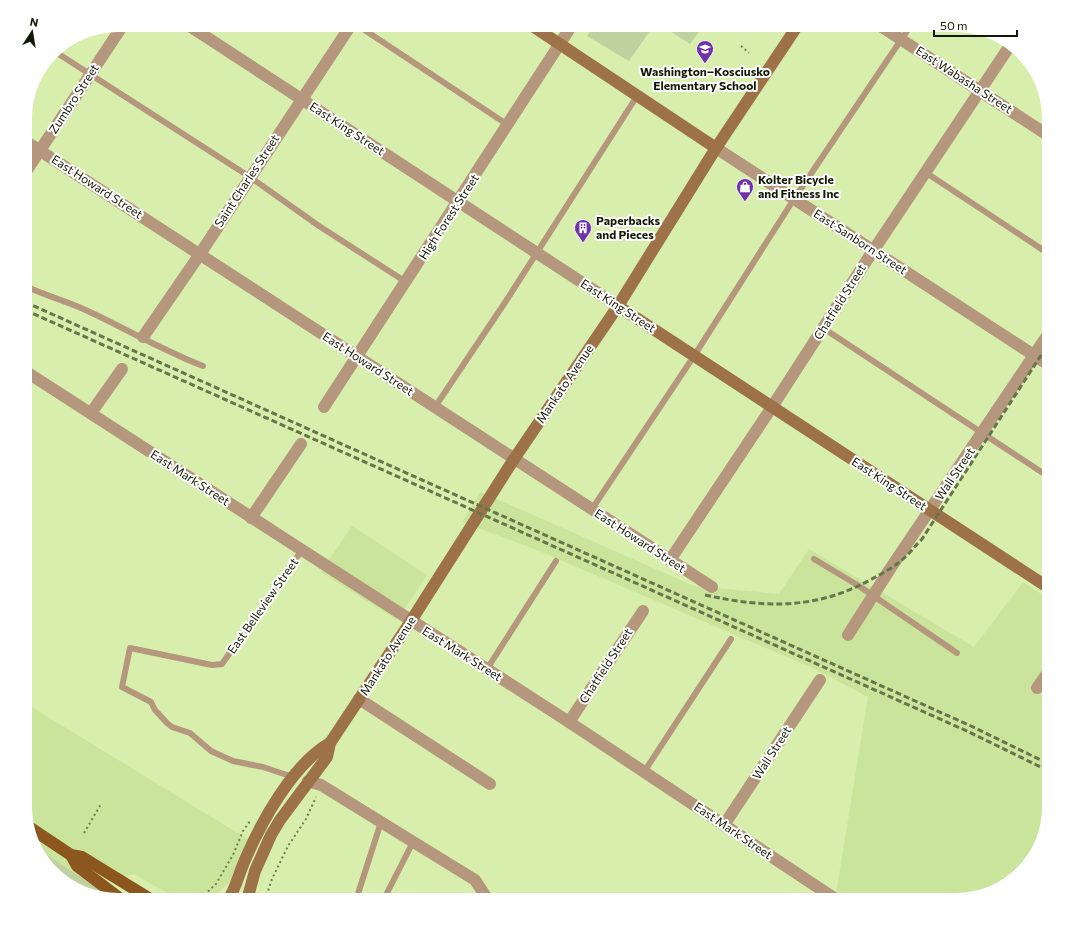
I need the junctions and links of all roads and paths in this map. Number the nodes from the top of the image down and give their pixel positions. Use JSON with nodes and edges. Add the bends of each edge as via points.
{"nodes":[{"id":1,"x":118,"y":32,"type":"edge"},
{"id":2,"x":199,"y":32,"type":"edge"},
{"id":3,"x":346,"y":32,"type":"edge"},
{"id":4,"x":368,"y":32,"type":"edge"},
{"id":5,"x":542,"y":32,"type":"edge"},
{"id":6,"x":568,"y":32,"type":"edge"},
{"id":7,"x":793,"y":32,"type":"edge"},
{"id":8,"x":890,"y":32,"type":"edge"},
{"id":9,"x":906,"y":32,"type":"edge"},
{"id":10,"x":902,"y":39,"type":"junction"},
{"id":11,"x":560,"y":44,"type":"junction"},
{"id":12,"x":741,"y":46,"type":"dead end"},
{"id":13,"x":1007,"y":49,"type":"edge"},
{"id":14,"x":749,"y":53,"type":"dead end"},
{"id":15,"x":59,"y":55,"type":"edge"},
{"id":16,"x":90,"y":75,"type":"junction"},
{"id":17,"x":980,"y":90,"type":"junction"},
{"id":18,"x":637,"y":96,"type":"junction"},
{"id":19,"x":301,"y":99,"type":"junction"},
{"id":20,"x":508,"y":125,"type":"junction"},
{"id":21,"x":1042,"y":131,"type":"edge"},
{"id":22,"x":32,"y":146,"type":"edge"},
{"id":23,"x":716,"y":148,"type":"junction"},
{"id":24,"x":40,"y":151,"type":"junction"},
{"id":25,"x":32,"y":163,"type":"edge"},
{"id":26,"x":925,"y":172,"type":"junction"},
{"id":27,"x":250,"y":177,"type":"junction"},
{"id":28,"x":794,"y":199,"type":"junction"},
{"id":29,"x":458,"y":202,"type":"junction"},
{"id":30,"x":1042,"y":249,"type":"edge"},
{"id":31,"x":873,"y":251,"type":"junction"},
{"id":32,"x":536,"y":253,"type":"junction"},
{"id":33,"x":200,"y":254,"type":"junction"},
{"id":34,"x":406,"y":282,"type":"junction"},
{"id":35,"x":32,"y":289,"type":"edge"},
{"id":36,"x":618,"y":306,"type":"junction"},
{"id":37,"x":823,"y":328,"type":"junction"},
{"id":38,"x":143,"y":337,"type":"junction"},
{"id":39,"x":1042,"y":344,"type":"edge"},
{"id":40,"x":694,"y":356,"type":"junction"},
{"id":41,"x":1034,"y":356,"type":"junction"},
{"id":42,"x":357,"y":357,"type":"junction"},
{"id":43,"x":1042,"y":361,"type":"edge"},
{"id":44,"x":203,"y":366,"type":"dead end"},
{"id":45,"x":122,"y":369,"type":"dead end"},
{"id":46,"x":32,"y":375,"type":"edge"},
{"id":47,"x":324,"y":407,"type":"dead end"},
{"id":48,"x":435,"y":407,"type":"junction"},
{"id":49,"x":772,"y":407,"type":"junction"},
{"id":50,"x":91,"y":413,"type":"junction"},
{"id":51,"x":982,"y":433,"type":"junction"},
{"id":52,"x":301,"y":444,"type":"dead end"},
{"id":53,"x":514,"y":459,"type":"junction"},
{"id":54,"x":1042,"y":472,"type":"edge"},
{"id":55,"x":592,"y":509,"type":"junction"},
{"id":56,"x":930,"y":510,"type":"junction"},
{"id":57,"x":251,"y":518,"type":"junction"},
{"id":58,"x":302,"y":550,"type":"junction"},
{"id":59,"x":814,"y":559,"type":"dead end"},
{"id":60,"x":670,"y":560,"type":"junction"},
{"id":61,"x":556,"y":561,"type":"dead end"},
{"id":62,"x":1042,"y":583,"type":"edge"},
{"id":63,"x":712,"y":587,"type":"dead end"},
{"id":64,"x":873,"y":596,"type":"junction"},
{"id":65,"x":643,"y":611,"type":"dead end"},
{"id":66,"x":411,"y":621,"type":"junction"},
{"id":67,"x":848,"y":635,"type":"dead end"},
{"id":68,"x":731,"y":639,"type":"dead end"},
{"id":69,"x":957,"y":653,"type":"dead end"},
{"id":70,"x":487,"y":669,"type":"junction"},
{"id":71,"x":820,"y":680,"type":"dead end"},
{"id":72,"x":1042,"y":681,"type":"edge"},
{"id":73,"x":1037,"y":688,"type":"dead end"},
{"id":74,"x":359,"y":699,"type":"junction"},
{"id":75,"x":569,"y":722,"type":"junction"},
{"id":76,"x":330,"y":743,"type":"junction"},
{"id":77,"x":644,"y":772,"type":"junction"},
{"id":78,"x":293,"y":777,"type":"junction"},
{"id":79,"x":308,"y":781,"type":"junction"},
{"id":80,"x":490,"y":784,"type":"dead end"},
{"id":81,"x":316,"y":797,"type":"dead end"},
{"id":82,"x":101,"y":804,"type":"dead end"},
{"id":83,"x":252,"y":818,"type":"dead end"},
{"id":84,"x":381,"y":822,"type":"junction"},
{"id":85,"x":724,"y":825,"type":"junction"},
{"id":86,"x":36,"y":832,"type":"edge"},
{"id":87,"x":84,"y":833,"type":"dead end"},
{"id":88,"x":413,"y":842,"type":"junction"},
{"id":89,"x":71,"y":855,"type":"junction"},
{"id":90,"x":112,"y":892,"type":"edge"},
{"id":91,"x":141,"y":893,"type":"edge"},
{"id":92,"x":206,"y":893,"type":"edge"},
{"id":93,"x":231,"y":893,"type":"edge"},
{"id":94,"x":249,"y":893,"type":"edge"},
{"id":95,"x":267,"y":893,"type":"edge"},
{"id":96,"x":358,"y":893,"type":"edge"},
{"id":97,"x":387,"y":893,"type":"edge"},
{"id":98,"x":483,"y":893,"type":"edge"},
{"id":99,"x":826,"y":893,"type":"edge"}],
"edges":[{"from":1,"to":16,"type":"street","name":"Zumbro Street"},
{"from":2,"to":19,"type":"street","name":"East King Street"},
{"from":3,"to":19,"type":"street","name":"Saint Charles Street"},
{"from":4,"to":20,"type":"lane"},
{"from":5,"to":11,"type":"main road","name":"East Sanborn Street"},
{"from":6,"to":11,"type":"street","name":"High Forest Street"},
{"from":7,"to":23,"type":"main road","name":"Mankato Avenue"},
{"from":8,"to":10,"type":"street","name":"East Wabasha Street"},
{"from":9,"to":10,"type":"lane"},
{"from":10,"to":17,"type":"street","name":"East Wabasha Street"},
{"from":10,"to":28,"type":"lane"},
{"from":11,"to":18,"type":"main road","name":"East Sanborn Street"},
{"from":11,"to":20,"type":"street","name":"High Forest Street"},
{"from":12,"to":14,"type":"path"},
{"from":13,"to":17,"type":"street","name":"Chatfield Street"},
{"from":15,"to":16,"type":"lane"},
{"from":16,"to":24,"type":"street","name":"Zumbro Street"},
{"from":16,"to":27,"type":"lane"},
{"from":17,"to":21,"type":"street","name":"East Wabasha Street"},
{"from":17,"to":26,"type":"street","name":"Chatfield Street"},
{"from":18,"to":23,"type":"main road","name":"East Sanborn Street"},
{"from":18,"to":32,"type":"lane"},
{"from":19,"to":27,"type":"street","name":"Saint Charles Street"},
{"from":19,"to":29,"type":"street","name":"East King Street"},
{"from":20,"to":29,"type":"street","name":"High Forest Street"},
{"from":22,"to":24,"type":"street","name":"East Howard Street"},
{"from":23,"to":28,"type":"street","name":"East Sanborn Street"},
{"from":23,"to":36,"type":"main road","name":"Mankato Avenue"},
{"from":24,"to":25,"type":"street","name":"Zumbro Street"},
{"from":24,"to":33,"type":"street","name":"East Howard Street"},
{"from":26,"to":30,"type":"lane"},
{"from":26,"to":31,"type":"street","name":"Chatfield Street"},
{"from":27,"to":33,"type":"street","name":"Saint Charles Street"},
{"from":27,"to":34,"type":"lane","via":[[319,226]]},
{"from":28,"to":31,"type":"street","name":"East Sanborn Street"},
{"from":28,"to":40,"type":"lane"},
{"from":29,"to":32,"type":"street","name":"East King Street"},
{"from":29,"to":34,"type":"street","name":"High Forest Street"},
{"from":31,"to":37,"type":"street","name":"Chatfield Street"},
{"from":31,"to":41,"type":"street","name":"East Sanborn Street"},
{"from":32,"to":36,"type":"street","name":"East King Street"},
{"from":32,"to":48,"type":"lane"},
{"from":33,"to":38,"type":"street","name":"Saint Charles Street"},
{"from":33,"to":42,"type":"street","name":"East Howard Street"},
{"from":34,"to":42,"type":"street","name":"High Forest Street"},
{"from":35,"to":38,"type":"lane","via":[[89,311]]},
{"from":36,"to":40,"type":"main road","name":"East King Street"},
{"from":36,"to":53,"type":"main road","name":"Mankato Avenue"},
{"from":37,"to":49,"type":"street","name":"Chatfield Street"},
{"from":37,"to":51,"type":"lane"},
{"from":38,"to":44,"type":"lane"},
{"from":39,"to":41,"type":"street","name":"Wall Street"},
{"from":40,"to":49,"type":"main road","name":"East King Street"},
{"from":40,"to":55,"type":"lane"},
{"from":41,"to":43,"type":"street","name":"East Sanborn Street"},
{"from":41,"to":51,"type":"street","name":"Wall Street"},
{"from":42,"to":47,"type":"street","name":"High Forest Street"},
{"from":42,"to":48,"type":"street","name":"East Howard Street"},
{"from":45,"to":50,"type":"street"},
{"from":46,"to":50,"type":"street","name":"East Mark Street"},
{"from":48,"to":53,"type":"street","name":"East Howard Street"},
{"from":49,"to":56,"type":"main road","name":"East King Street"},
{"from":49,"to":60,"type":"street","name":"Chatfield Street"},
{"from":50,"to":57,"type":"street","name":"East Mark Street"},
{"from":51,"to":54,"type":"lane"},
{"from":51,"to":56,"type":"street","name":"Wall Street"},
{"from":52,"to":57,"type":"street"},
{"from":53,"to":55,"type":"street","name":"East Howard Street"},
{"from":53,"to":66,"type":"main road","name":"Mankato Avenue"},
{"from":55,"to":60,"type":"street","name":"East Howard Street"},
{"from":56,"to":62,"type":"main road","name":"East King Street"},
{"from":56,"to":64,"type":"street","name":"Wall Street"},
{"from":57,"to":58,"type":"street","name":"East Mark Street"},
{"from":58,"to":66,"type":"street","name":"East Mark Street"},
{"from":58,"to":78,"type":"lane","name":"East Belleview Street","via":[[222,664],[212,665],[130,648],[122,687],[151,702],[167,723],[190,733],[211,751],[233,761]]},
{"from":59,"to":64,"type":"lane"},
{"from":60,"to":63,"type":"street","name":"East Howard Street"},
{"from":61,"to":70,"type":"lane"},
{"from":64,"to":67,"type":"street","name":"Wall Street"},
{"from":64,"to":69,"type":"lane"},
{"from":65,"to":75,"type":"street","name":"Chatfield Street"},
{"from":66,"to":70,"type":"street","name":"East Mark Street"},
{"from":66,"to":74,"type":"main road","name":"Mankato Avenue"},
{"from":68,"to":77,"type":"lane"},
{"from":70,"to":75,"type":"street","name":"East Mark Street"},
{"from":71,"to":85,"type":"street","name":"Wall Street"},
{"from":72,"to":73,"type":"street"},
{"from":74,"to":76,"type":"main road","name":"Mankato Avenue"},
{"from":74,"to":80,"type":"street"},
{"from":75,"to":77,"type":"street","name":"East Mark Street"},
{"from":76,"to":78,"type":"main road","name":"Mankato Avenue","via":[[320,749]]},
{"from":76,"to":79,"type":"main road","name":"Mankato Avenue","via":[[327,756]]},
{"from":77,"to":85,"type":"street","name":"East Mark Street"},
{"from":78,"to":93,"type":"main road","name":"Mankato Avenue","via":[[265,820],[244,860]]},
{"from":79,"to":84,"type":"street","via":[[321,785]]},
{"from":79,"to":94,"type":"main road","name":"Mankato Avenue","via":[[268,840]]},
{"from":81,"to":95,"type":"path","via":[[288,846]]},
{"from":82,"to":87,"type":"path"},
{"from":83,"to":92,"type":"path","via":[[216,884]]},
{"from":84,"to":88,"type":"street"},
{"from":84,"to":96,"type":"lane"},
{"from":85,"to":99,"type":"street","name":"East Mark Street"},
{"from":86,"to":89,"type":"main road"},
{"from":88,"to":97,"type":"lane"},
{"from":88,"to":98,"type":"street","via":[[475,880]]},
{"from":89,"to":90,"type":"main road","via":[[77,866]]},
{"from":89,"to":91,"type":"main road","via":[[82,857]]}]}
